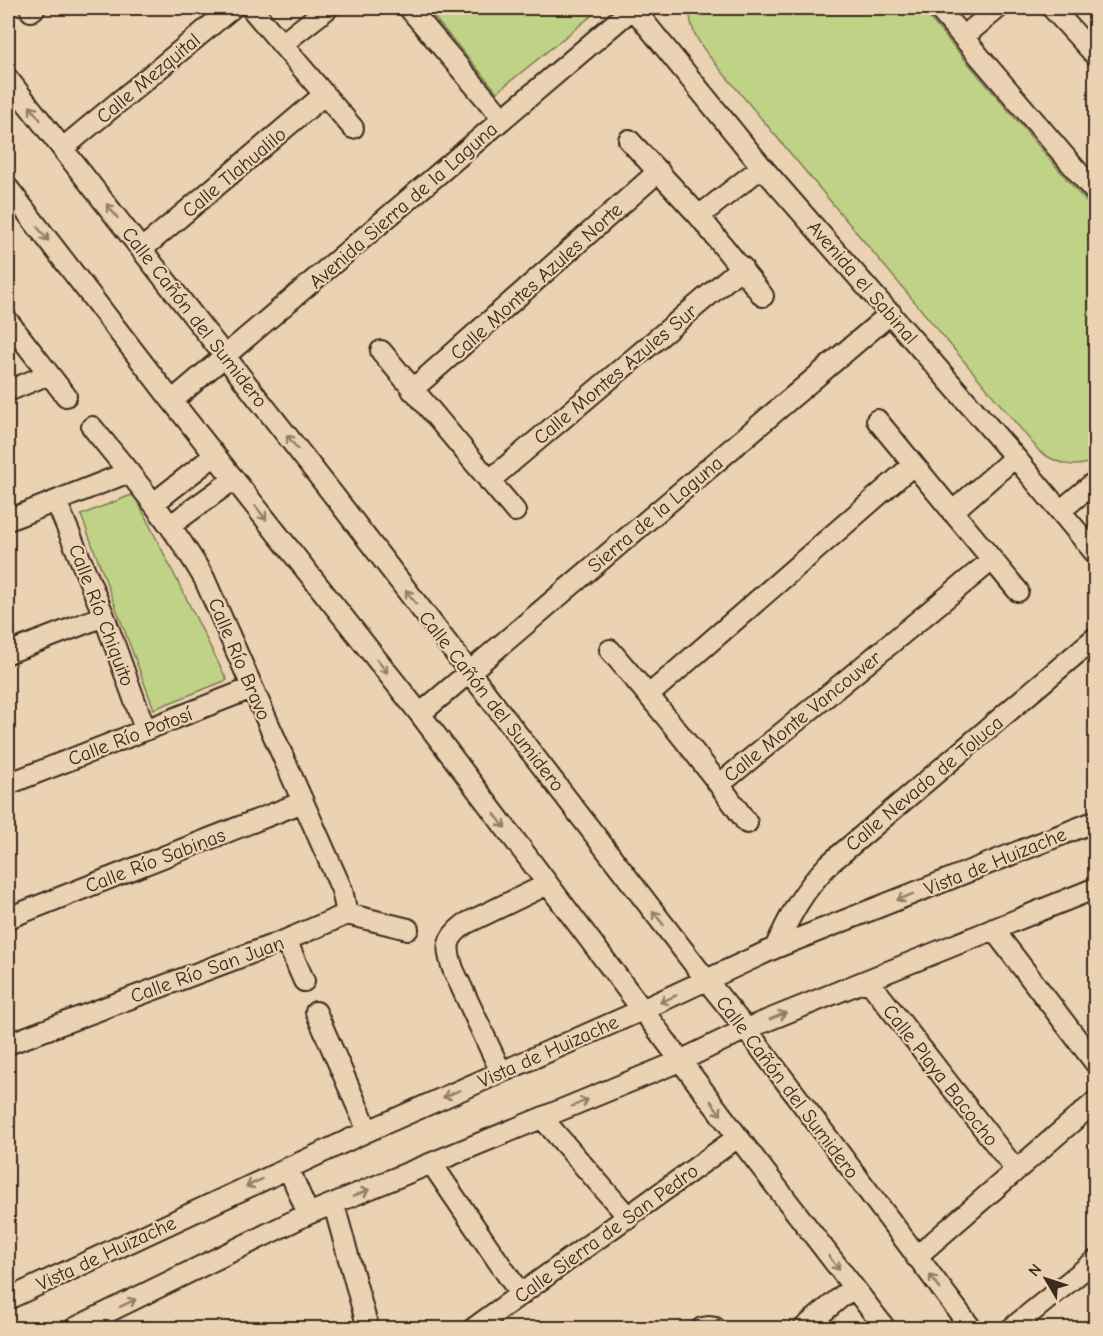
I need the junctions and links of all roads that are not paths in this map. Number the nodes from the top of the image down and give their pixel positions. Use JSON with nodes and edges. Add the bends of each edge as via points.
{"nodes":[{"id":1,"x":232,"y":8,"type":"edge"},
{"id":2,"x":251,"y":8,"type":"edge"},
{"id":3,"x":328,"y":8,"type":"edge"},
{"id":4,"x":409,"y":8,"type":"edge"},
{"id":5,"x":633,"y":8,"type":"edge"},
{"id":6,"x":938,"y":8,"type":"edge"},
{"id":7,"x":998,"y":8,"type":"edge"},
{"id":8,"x":1052,"y":8,"type":"edge"},
{"id":9,"x":963,"y":37,"type":"junction"},
{"id":10,"x":282,"y":44,"type":"junction"},
{"id":11,"x":1095,"y":56,"type":"edge"},
{"id":12,"x":9,"y":83,"type":"edge"},
{"id":13,"x":326,"y":94,"type":"junction"},
{"id":14,"x":503,"y":119,"type":"junction"},
{"id":15,"x":353,"y":128,"type":"dead end"},
{"id":16,"x":629,"y":140,"type":"dead end"},
{"id":17,"x":63,"y":148,"type":"junction"},
{"id":18,"x":762,"y":167,"type":"junction"},
{"id":19,"x":659,"y":171,"type":"junction"},
{"id":20,"x":8,"y":188,"type":"edge"},
{"id":21,"x":1095,"y":194,"type":"edge"},
{"id":22,"x":699,"y":216,"type":"junction"},
{"id":23,"x":142,"y":249,"type":"junction"},
{"id":24,"x":742,"y":267,"type":"junction"},
{"id":25,"x":763,"y":296,"type":"dead end"},
{"id":26,"x":891,"y":314,"type":"junction"},
{"id":27,"x":8,"y":321,"type":"edge"},
{"id":28,"x":381,"y":351,"type":"dead end"},
{"id":29,"x":226,"y":357,"type":"junction"},
{"id":30,"x":49,"y":374,"type":"junction"},
{"id":31,"x":412,"y":390,"type":"junction"},
{"id":32,"x":8,"y":391,"type":"edge"},
{"id":33,"x":66,"y":396,"type":"dead end"},
{"id":34,"x":172,"y":401,"type":"junction"},
{"id":35,"x":877,"y":420,"type":"dead end"},
{"id":36,"x":92,"y":427,"type":"dead end"},
{"id":37,"x":215,"y":455,"type":"junction"},
{"id":38,"x":1015,"y":457,"type":"junction"},
{"id":39,"x":913,"y":465,"type":"junction"},
{"id":40,"x":129,"y":472,"type":"junction"},
{"id":41,"x":234,"y":479,"type":"junction"},
{"id":42,"x":489,"y":481,"type":"junction"},
{"id":43,"x":1095,"y":481,"type":"edge"},
{"id":44,"x":56,"y":501,"type":"junction"},
{"id":45,"x":154,"y":503,"type":"junction"},
{"id":46,"x":514,"y":511,"type":"dead end"},
{"id":47,"x":1060,"y":511,"type":"junction"},
{"id":48,"x":952,"y":512,"type":"junction"},
{"id":49,"x":8,"y":520,"type":"edge"},
{"id":50,"x":171,"y":525,"type":"junction"},
{"id":51,"x":1095,"y":554,"type":"edge"},
{"id":52,"x":992,"y":560,"type":"junction"},
{"id":53,"x":1018,"y":591,"type":"dead end"},
{"id":54,"x":104,"y":616,"type":"junction"},
{"id":55,"x":1095,"y":637,"type":"edge"},
{"id":56,"x":610,"y":650,"type":"dead end"},
{"id":57,"x":8,"y":653,"type":"edge"},
{"id":58,"x":469,"y":672,"type":"junction"},
{"id":59,"x":252,"y":688,"type":"junction"},
{"id":60,"x":649,"y":695,"type":"junction"},
{"id":61,"x":420,"y":714,"type":"junction"},
{"id":62,"x":145,"y":729,"type":"junction"},
{"id":63,"x":8,"y":784,"type":"edge"},
{"id":64,"x":720,"y":784,"type":"junction"},
{"id":65,"x":303,"y":802,"type":"junction"},
{"id":66,"x":1095,"y":821,"type":"edge"},
{"id":67,"x":747,"y":823,"type":"dead end"},
{"id":68,"x":548,"y":884,"type":"junction"},
{"id":69,"x":1095,"y":888,"type":"edge"},
{"id":70,"x":347,"y":914,"type":"junction"},
{"id":71,"x":8,"y":918,"type":"edge"},
{"id":72,"x":408,"y":928,"type":"dead end"},
{"id":73,"x":993,"y":929,"type":"junction"},
{"id":74,"x":286,"y":940,"type":"junction"},
{"id":75,"x":775,"y":948,"type":"junction"},
{"id":76,"x":868,"y":980,"type":"junction"},
{"id":77,"x":304,"y":981,"type":"dead end"},
{"id":78,"x":707,"y":981,"type":"junction"},
{"id":79,"x":642,"y":1010,"type":"junction"},
{"id":80,"x":316,"y":1012,"type":"dead end"},
{"id":81,"x":746,"y":1029,"type":"junction"},
{"id":82,"x":8,"y":1044,"type":"edge"},
{"id":83,"x":680,"y":1061,"type":"junction"},
{"id":84,"x":1095,"y":1064,"type":"edge"},
{"id":85,"x":501,"y":1072,"type":"junction"},
{"id":86,"x":1095,"y":1101,"type":"edge"},
{"id":87,"x":543,"y":1119,"type":"junction"},
{"id":88,"x":368,"y":1131,"type":"junction"},
{"id":89,"x":738,"y":1137,"type":"junction"},
{"id":90,"x":432,"y":1164,"type":"junction"},
{"id":91,"x":288,"y":1167,"type":"junction"},
{"id":92,"x":1015,"y":1169,"type":"junction"},
{"id":93,"x":334,"y":1205,"type":"junction"},
{"id":94,"x":308,"y":1214,"type":"junction"},
{"id":95,"x":628,"y":1218,"type":"junction"},
{"id":96,"x":916,"y":1257,"type":"junction"},
{"id":97,"x":1095,"y":1260,"type":"edge"},
{"id":98,"x":853,"y":1287,"type":"junction"},
{"id":99,"x":521,"y":1294,"type":"junction"},
{"id":100,"x":8,"y":1299,"type":"edge"},
{"id":101,"x":75,"y":1329,"type":"edge"},
{"id":102,"x":368,"y":1329,"type":"edge"},
{"id":103,"x":474,"y":1329,"type":"edge"},
{"id":104,"x":702,"y":1329,"type":"edge"},
{"id":105,"x":715,"y":1329,"type":"edge"},
{"id":106,"x":804,"y":1329,"type":"edge"},
{"id":107,"x":885,"y":1329,"type":"edge"},
{"id":108,"x":971,"y":1329,"type":"edge"},
{"id":109,"x":1012,"y":1329,"type":"edge"}],
"edges":[{"from":1,"to":17,"type":"street","name":"Calle Mezquital"},
{"from":2,"to":10,"type":"street"},
{"from":3,"to":10,"type":"street"},
{"from":4,"to":14,"type":"street"},
{"from":5,"to":14,"type":"street","name":"Avenida Sierra de la Laguna"},
{"from":5,"to":18,"type":"street","name":"Avenida el Sabinal"},
{"from":6,"to":9,"type":"street"},
{"from":7,"to":9,"type":"street"},
{"from":8,"to":11,"type":"street"},
{"from":9,"to":21,"type":"street"},
{"from":10,"to":13,"type":"street"},
{"from":17,"to":12,"type":"street","name":"Calle Cañón del Sumidero","one_way":true},
{"from":13,"to":15,"type":"street"},
{"from":13,"to":23,"type":"street","name":"Calle Tlahualilo"},
{"from":14,"to":29,"type":"street","name":"Avenida Sierra de la Laguna"},
{"from":16,"to":19,"type":"street"},
{"from":23,"to":17,"type":"street","name":"Calle Cañón del Sumidero","one_way":true},
{"from":18,"to":22,"type":"street"},
{"from":18,"to":26,"type":"street","name":"Avenida el Sabinal"},
{"from":19,"to":22,"type":"street"},
{"from":19,"to":31,"type":"street","name":"Calle Montes Azules Norte"},
{"from":20,"to":34,"type":"street","one_way":true},
{"from":22,"to":24,"type":"street"},
{"from":23,"to":29,"type":"street","name":"Calle Cañón del Sumidero"},
{"from":24,"to":25,"type":"street"},
{"from":24,"to":42,"type":"street","name":"Calle Montes Azules Sur"},
{"from":26,"to":38,"type":"street","name":"Avenida el Sabinal"},
{"from":26,"to":58,"type":"street","name":"Sierra de la Laguna"},
{"from":27,"to":30,"type":"street"},
{"from":28,"to":31,"type":"street"},
{"from":29,"to":34,"type":"street","name":"Avenida Sierra de la Laguna"},
{"from":58,"to":29,"type":"street","name":"Calle Cañón del Sumidero","one_way":true},
{"from":30,"to":32,"type":"street"},
{"from":30,"to":33,"type":"street"},
{"from":31,"to":42,"type":"street"},
{"from":34,"to":37,"type":"street"},
{"from":35,"to":39,"type":"street"},
{"from":36,"to":40,"type":"street","name":"Calle Río Bravo"},
{"from":37,"to":41,"type":"street"},
{"from":37,"to":45,"type":"street"},
{"from":38,"to":47,"type":"street","name":"Avenida el Sabinal"},
{"from":38,"to":48,"type":"street"},
{"from":39,"to":48,"type":"street"},
{"from":39,"to":60,"type":"street"},
{"from":40,"to":44,"type":"street"},
{"from":40,"to":45,"type":"street","name":"Calle Río Bravo"},
{"from":41,"to":50,"type":"street"},
{"from":41,"to":61,"type":"street","one_way":true},
{"from":42,"to":46,"type":"street"},
{"from":43,"to":47,"type":"street"},
{"from":44,"to":49,"type":"street"},
{"from":44,"to":54,"type":"street","name":"Calle Río Chiquito"},
{"from":45,"to":50,"type":"street","name":"Calle Río Bravo"},
{"from":47,"to":51,"type":"street","name":"Avenida el Sabinal"},
{"from":48,"to":52,"type":"street"},
{"from":50,"to":59,"type":"street","name":"Calle Río Bravo","via":[[204,578]]},
{"from":52,"to":53,"type":"street"},
{"from":52,"to":64,"type":"street","name":"Calle Monte Vancouver"},
{"from":54,"to":57,"type":"street"},
{"from":54,"to":62,"type":"street","name":"Calle Río Chiquito"},
{"from":55,"to":75,"type":"street","name":"Calle Nevado de Toluca","via":[[829,864],[792,911]]},
{"from":56,"to":60,"type":"street","name":"Calle Monte Vancouver"},
{"from":58,"to":61,"type":"street","name":"Sierra de la Laguna"},
{"from":78,"to":58,"type":"street","name":"Calle Cañón del Sumidero","one_way":true},
{"from":59,"to":62,"type":"street","name":"Calle Río Potosí"},
{"from":59,"to":65,"type":"street","name":"Calle Río Bravo"},
{"from":60,"to":64,"type":"street","name":"Calle Monte Vancouver"},
{"from":61,"to":68,"type":"street","one_way":true},
{"from":62,"to":63,"type":"street","name":"Calle Río Potosí"},
{"from":64,"to":67,"type":"street"},
{"from":65,"to":70,"type":"street","name":"Calle Río Bravo","via":[[342,890]]},
{"from":65,"to":71,"type":"street","name":"Calle Río Sabinas"},
{"from":66,"to":75,"type":"street","name":"Vista de Huizache","one_way":true},
{"from":68,"to":79,"type":"street"},
{"from":68,"to":85,"type":"street","via":[[465,924],[449,939],[453,969]]},
{"from":69,"to":73,"type":"street"},
{"from":70,"to":72,"type":"street"},
{"from":70,"to":74,"type":"street","name":"Calle Río San Juan"},
{"from":73,"to":76,"type":"street"},
{"from":73,"to":84,"type":"street"},
{"from":74,"to":77,"type":"street"},
{"from":74,"to":82,"type":"street","name":"Calle Río San Juan"},
{"from":75,"to":78,"type":"street","name":"Vista de Huizache"},
{"from":81,"to":76,"type":"street","one_way":true},
{"from":76,"to":92,"type":"street","name":"Calle Playa Bacocho"},
{"from":78,"to":79,"type":"street","name":"Vista de Huizache","one_way":true},
{"from":78,"to":81,"type":"street","name":"Calle Cañón del Sumidero"},
{"from":79,"to":83,"type":"street"},
{"from":79,"to":85,"type":"street","name":"Vista de Huizache"},
{"from":80,"to":88,"type":"street"},
{"from":81,"to":83,"type":"street"},
{"from":81,"to":96,"type":"street","name":"Calle Cañón del Sumidero"},
{"from":87,"to":83,"type":"street","one_way":true},
{"from":83,"to":89,"type":"street","one_way":true},
{"from":85,"to":88,"type":"street","name":"Vista de Huizache","one_way":true},
{"from":86,"to":92,"type":"street"},
{"from":87,"to":90,"type":"street"},
{"from":87,"to":95,"type":"street"},
{"from":88,"to":91,"type":"street","name":"Vista de Huizache"},
{"from":89,"to":95,"type":"street","name":"Calle Sierra de San Pedro"},
{"from":89,"to":98,"type":"street","one_way":true},
{"from":93,"to":90,"type":"street","one_way":true},
{"from":90,"to":99,"type":"street"},
{"from":91,"to":94,"type":"street"},
{"from":91,"to":100,"type":"street","name":"Vista de Huizache","one_way":true},
{"from":92,"to":96,"type":"street"},
{"from":93,"to":94,"type":"street"},
{"from":93,"to":102,"type":"street"},
{"from":101,"to":94,"type":"street","one_way":true},
{"from":95,"to":99,"type":"street","name":"Calle Sierra de San Pedro"},
{"from":108,"to":96,"type":"street","name":"Calle Cañón del Sumidero","one_way":true},
{"from":97,"to":109,"type":"street"},
{"from":98,"to":106,"type":"street"},
{"from":98,"to":107,"type":"street"},
{"from":99,"to":103,"type":"street","name":"Calle Sierra de San Pedro"},
{"from":104,"to":105,"type":"street"}]}
